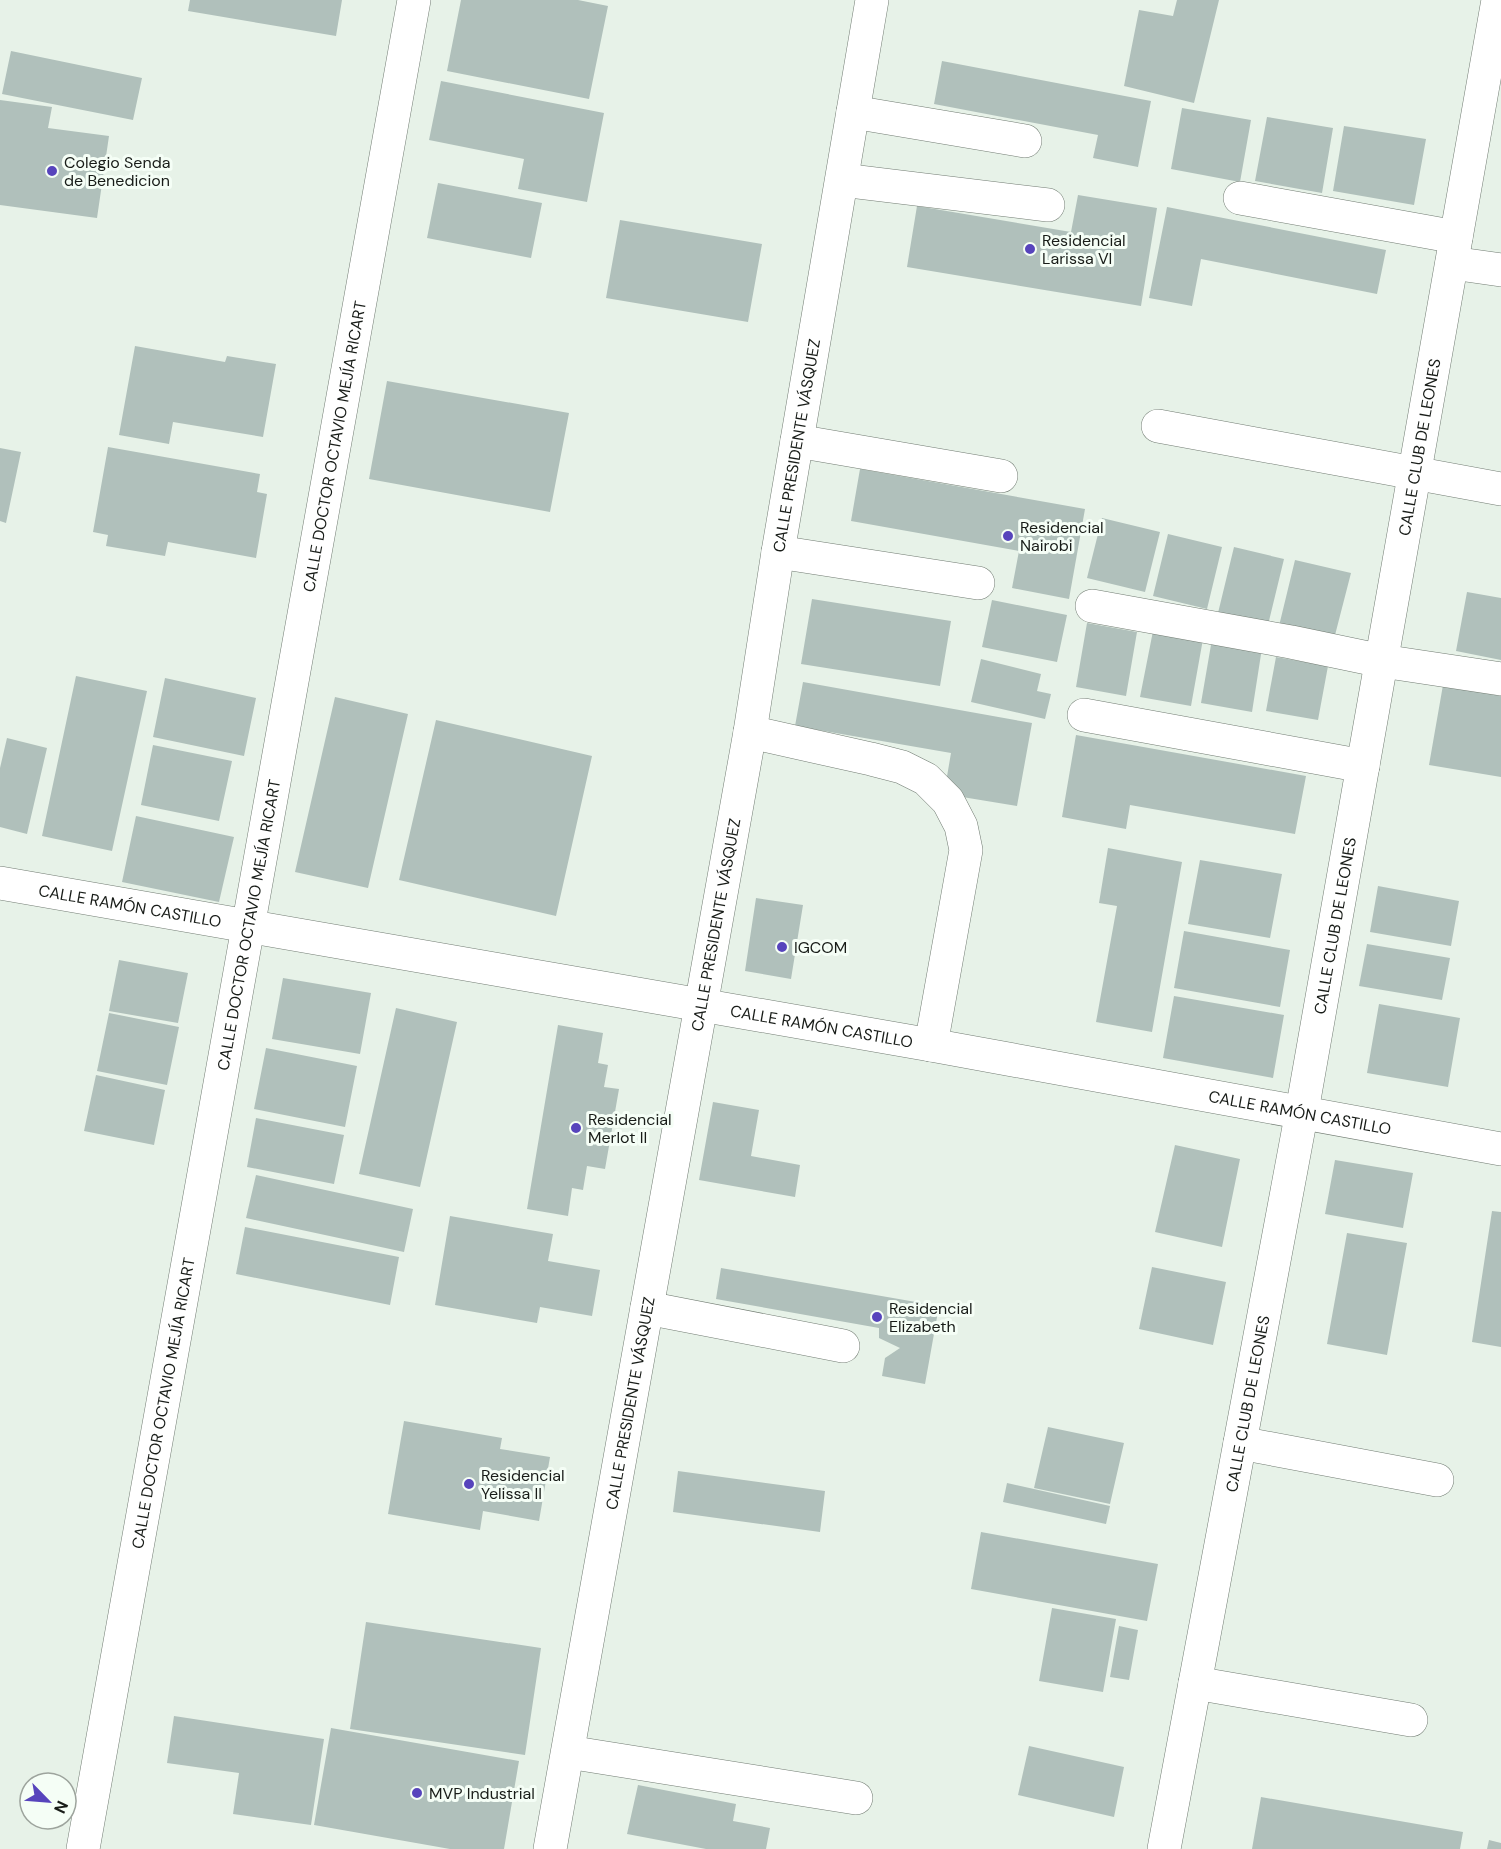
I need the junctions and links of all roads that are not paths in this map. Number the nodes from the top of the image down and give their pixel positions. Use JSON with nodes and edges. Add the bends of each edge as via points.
{"nodes":[{"id":1,"x":414,"y":0,"type":"edge"},
{"id":2,"x":873,"y":0,"type":"edge"},
{"id":3,"x":1498,"y":0,"type":"edge"},
{"id":4,"x":853,"y":112,"type":"junction"},
{"id":5,"x":1025,"y":141,"type":"dead end"},
{"id":6,"x":842,"y":180,"type":"junction"},
{"id":7,"x":1240,"y":198,"type":"dead end"},
{"id":8,"x":1048,"y":205,"type":"dead end"},
{"id":9,"x":1454,"y":250,"type":"junction"},
{"id":10,"x":1501,"y":270,"type":"edge"},
{"id":11,"x":1158,"y":426,"type":"dead end"},
{"id":12,"x":797,"y":441,"type":"junction"},
{"id":13,"x":1415,"y":473,"type":"junction"},
{"id":14,"x":1001,"y":476,"type":"dead end"},
{"id":15,"x":1501,"y":489,"type":"edge"},
{"id":16,"x":778,"y":552,"type":"junction"},
{"id":17,"x":978,"y":583,"type":"dead end"},
{"id":18,"x":1092,"y":606,"type":"dead end"},
{"id":19,"x":1382,"y":661,"type":"junction"},
{"id":20,"x":1501,"y":679,"type":"edge"},
{"id":21,"x":1084,"y":714,"type":"dead end"},
{"id":22,"x":750,"y":732,"type":"junction"},
{"id":23,"x":1363,"y":766,"type":"junction"},
{"id":24,"x":0,"y":883,"type":"edge"},
{"id":25,"x":250,"y":926,"type":"junction"},
{"id":26,"x":701,"y":1004,"type":"junction"},
{"id":27,"x":931,"y":1045,"type":"junction"},
{"id":28,"x":1302,"y":1112,"type":"junction"},
{"id":29,"x":1501,"y":1149,"type":"edge"},
{"id":30,"x":646,"y":1308,"type":"junction"},
{"id":31,"x":843,"y":1346,"type":"dead end"},
{"id":32,"x":1240,"y":1443,"type":"junction"},
{"id":33,"x":1437,"y":1480,"type":"dead end"},
{"id":34,"x":1195,"y":1683,"type":"junction"},
{"id":35,"x":1411,"y":1720,"type":"dead end"},
{"id":36,"x":568,"y":1752,"type":"junction"},
{"id":37,"x":856,"y":1798,"type":"dead end"},
{"id":38,"x":83,"y":1849,"type":"edge"},
{"id":39,"x":550,"y":1849,"type":"edge"},
{"id":40,"x":1164,"y":1849,"type":"edge"}],
"edges":[{"from":1,"to":25,"type":"street","name":"CALLE DOCTOR OCTAVIO MEJÍA RICART"},
{"from":2,"to":4,"type":"street","name":"CALLE PRESIDENTE VÁSQUEZ"},
{"from":3,"to":9,"type":"street","name":"CALLE CLUB DE LEONES"},
{"from":4,"to":5,"type":"street"},
{"from":4,"to":6,"type":"street","name":"CALLE PRESIDENTE VÁSQUEZ"},
{"from":6,"to":8,"type":"street"},
{"from":6,"to":12,"type":"street","name":"CALLE PRESIDENTE VÁSQUEZ"},
{"from":7,"to":9,"type":"street"},
{"from":9,"to":10,"type":"street"},
{"from":9,"to":13,"type":"street","name":"CALLE CLUB DE LEONES"},
{"from":11,"to":13,"type":"street"},
{"from":12,"to":14,"type":"street"},
{"from":12,"to":16,"type":"street","name":"CALLE PRESIDENTE VÁSQUEZ"},
{"from":13,"to":15,"type":"street"},
{"from":13,"to":19,"type":"street","name":"CALLE CLUB DE LEONES"},
{"from":16,"to":17,"type":"street"},
{"from":16,"to":22,"type":"street","name":"CALLE PRESIDENTE VÁSQUEZ"},
{"from":18,"to":19,"type":"street"},
{"from":19,"to":20,"type":"street"},
{"from":19,"to":23,"type":"street","name":"CALLE CLUB DE LEONES"},
{"from":21,"to":23,"type":"street"},
{"from":22,"to":26,"type":"street","name":"CALLE PRESIDENTE VÁSQUEZ"},
{"from":22,"to":27,"type":"street","via":[[902,767],[926,779],[948,801],[961,826],[966,850]]},
{"from":23,"to":28,"type":"street","name":"CALLE CLUB DE LEONES"},
{"from":24,"to":25,"type":"street","name":"CALLE RAMÓN CASTILLO"},
{"from":25,"to":26,"type":"street","name":"CALLE RAMÓN CASTILLO"},
{"from":25,"to":38,"type":"street","name":"CALLE DOCTOR OCTAVIO MEJÍA RICART"},
{"from":26,"to":27,"type":"street","name":"CALLE RAMÓN CASTILLO"},
{"from":26,"to":30,"type":"street","name":"CALLE PRESIDENTE VÁSQUEZ"},
{"from":27,"to":28,"type":"street","name":"CALLE RAMÓN CASTILLO"},
{"from":28,"to":29,"type":"street","name":"CALLE RAMÓN CASTILLO"},
{"from":28,"to":32,"type":"street","name":"CALLE CLUB DE LEONES"},
{"from":30,"to":31,"type":"street"},
{"from":30,"to":36,"type":"street","name":"CALLE PRESIDENTE VÁSQUEZ"},
{"from":32,"to":33,"type":"street"},
{"from":32,"to":34,"type":"street","name":"CALLE CLUB DE LEONES"},
{"from":34,"to":35,"type":"street"},
{"from":34,"to":40,"type":"street","name":"CALLE CLUB DE LEONES"},
{"from":36,"to":37,"type":"street"},
{"from":36,"to":39,"type":"street","name":"CALLE PRESIDENTE VÁSQUEZ"}]}
